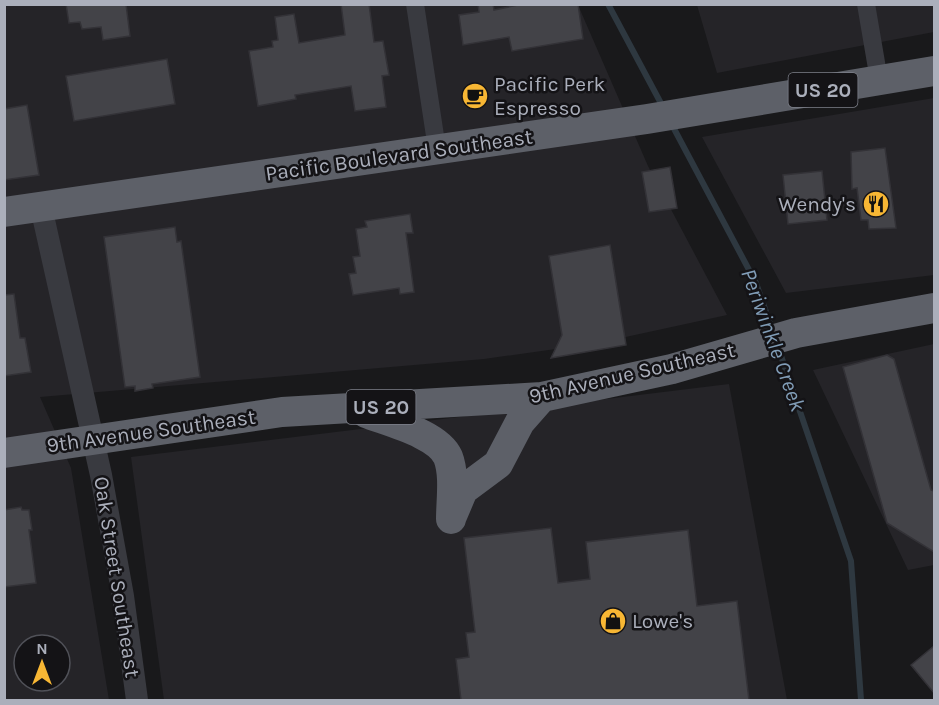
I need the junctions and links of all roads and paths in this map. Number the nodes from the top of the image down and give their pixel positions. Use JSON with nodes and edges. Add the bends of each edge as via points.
{"nodes":[{"id":1,"x":416,"y":4,"type":"edge"},
{"id":2,"x":866,"y":4,"type":"edge"},
{"id":3,"x":934,"y":71,"type":"edge"},
{"id":4,"x":879,"y":81,"type":"junction"},
{"id":5,"x":437,"y":149,"type":"junction"},
{"id":6,"x":41,"y":207,"type":"junction"},
{"id":7,"x":4,"y":212,"type":"edge"},
{"id":8,"x":934,"y":308,"type":"edge"},
{"id":9,"x":542,"y":397,"type":"junction"},
{"id":10,"x":355,"y":409,"type":"junction"},
{"id":11,"x":93,"y":440,"type":"junction"},
{"id":12,"x":4,"y":453,"type":"edge"},
{"id":13,"x":137,"y":700,"type":"edge"}],
"edges":[{"from":1,"to":5,"type":"street"},
{"from":2,"to":4,"type":"street"},
{"from":3,"to":4,"type":"highway","name":"Pacific Boulevard Southeast","number":"US 20"},
{"from":4,"to":5,"type":"highway","name":"Pacific Boulevard Southeast","number":"US 20"},
{"from":5,"to":6,"type":"highway","name":"Pacific Boulevard Southeast","number":"US 20"},
{"from":6,"to":7,"type":"highway","name":"Pacific Boulevard Southeast","number":"US 20"},
{"from":6,"to":11,"type":"street","name":"Oak Street Southeast"},
{"from":8,"to":9,"type":"highway","name":"9th Avenue Southeast","number":"US 20","via":[[796,333],[672,369]]},
{"from":9,"to":10,"type":"highway","name":"9th Avenue Southeast","number":"US 20"},
{"from":9,"to":10,"type":"highway","via":[[520,422],[498,464],[463,490],[451,519],[452,474],[441,446]]},
{"from":10,"to":11,"type":"highway","name":"9th Avenue Southeast","number":"US 20","via":[[282,412]]},
{"from":11,"to":12,"type":"highway","name":"9th Avenue Southeast","number":"US 20"},
{"from":11,"to":13,"type":"street","name":"Oak Street Southeast","via":[[123,596]]}]}
